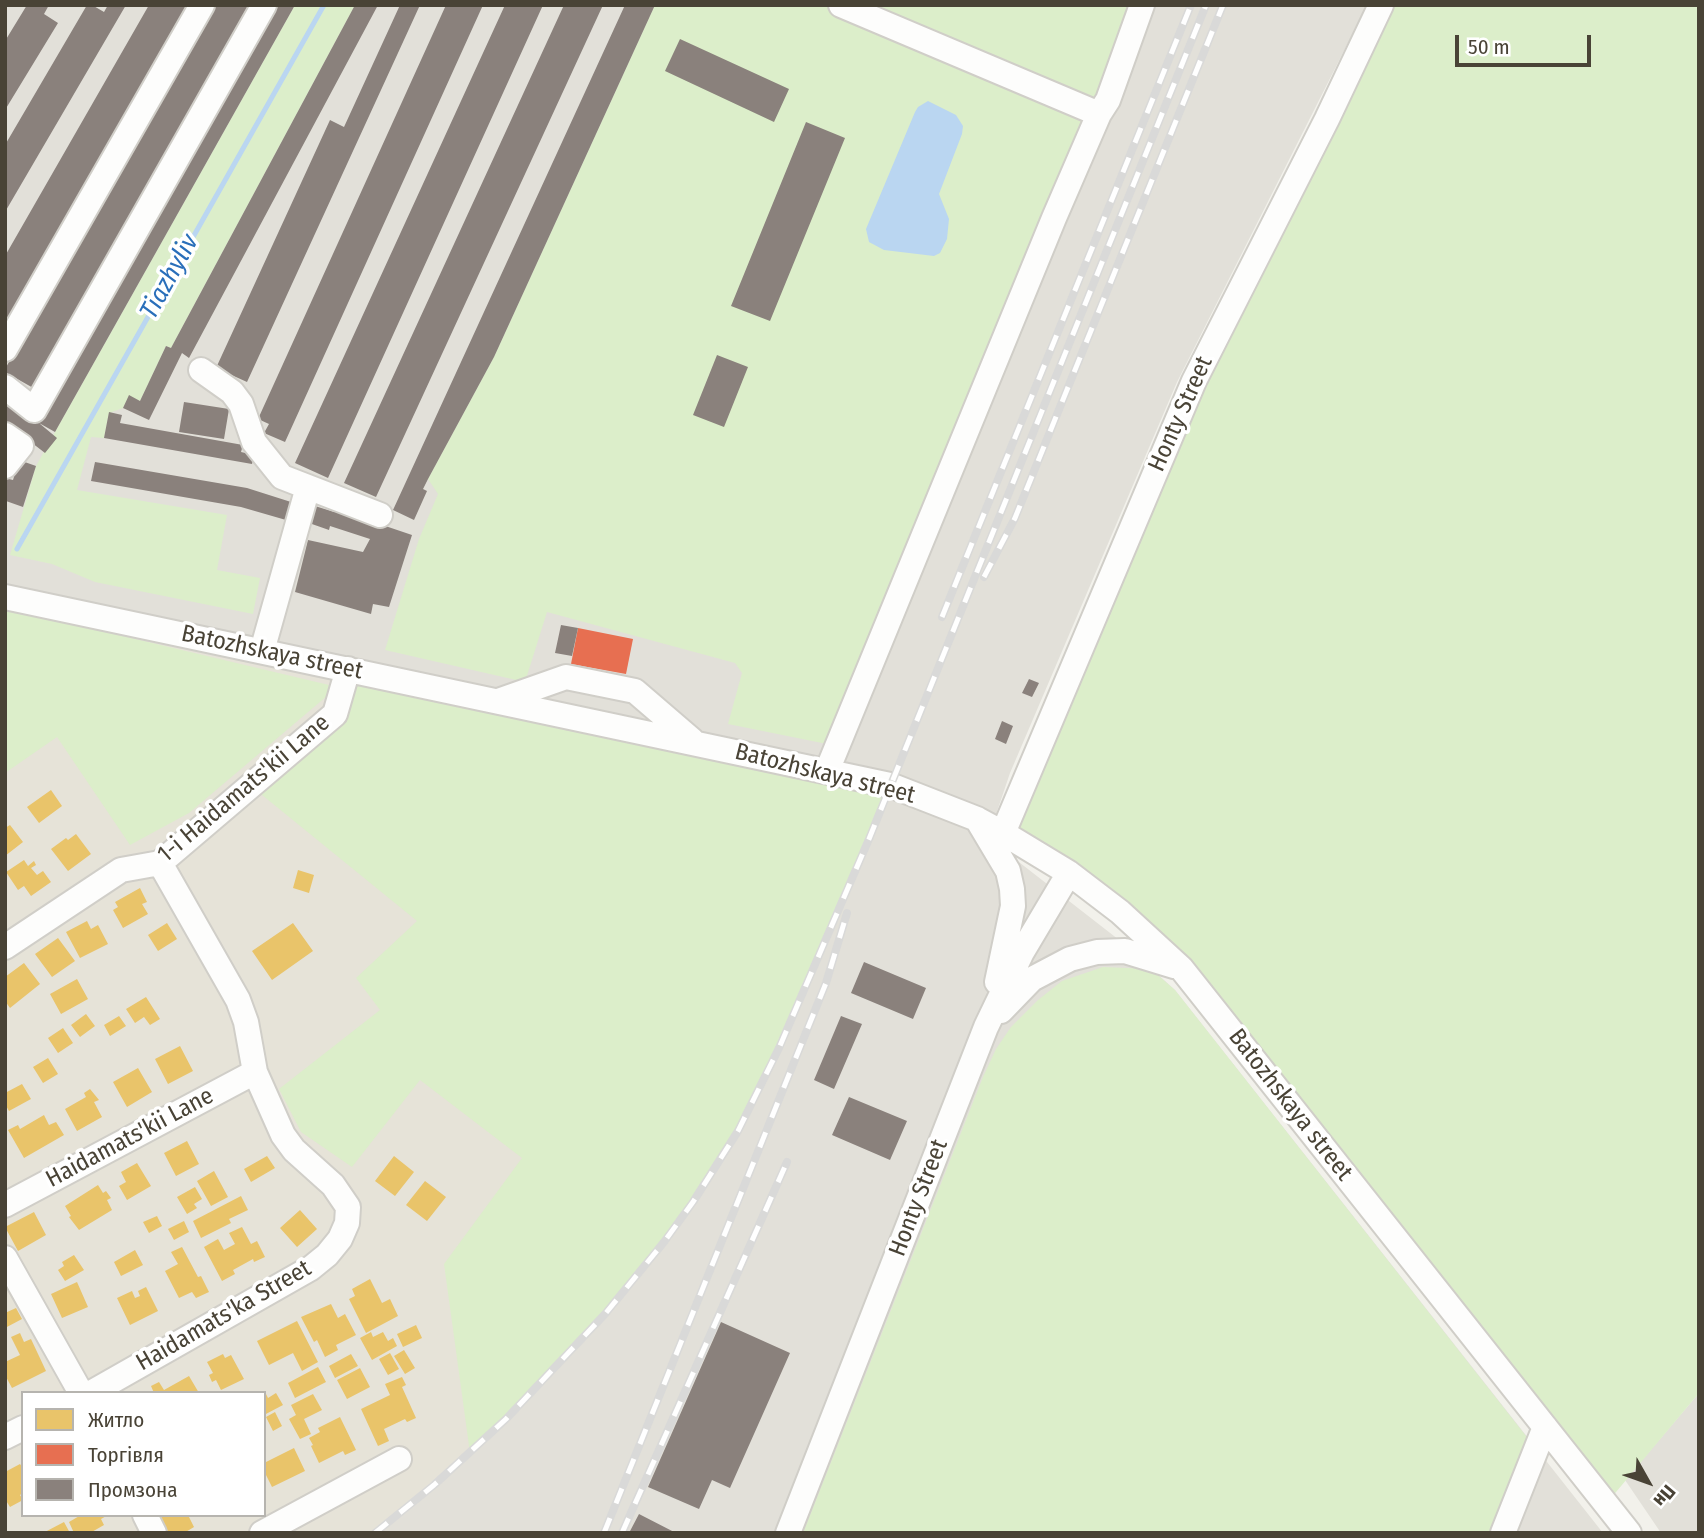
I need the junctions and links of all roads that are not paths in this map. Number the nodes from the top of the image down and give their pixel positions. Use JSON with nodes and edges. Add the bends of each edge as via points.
{"nodes":[{"id":1,"x":202,"y":5,"type":"edge"},
{"id":2,"x":264,"y":5,"type":"edge"},
{"id":3,"x":841,"y":5,"type":"edge"},
{"id":4,"x":1142,"y":5,"type":"edge"},
{"id":5,"x":1381,"y":5,"type":"edge"},
{"id":6,"x":1100,"y":114,"type":"junction"},
{"id":7,"x":5,"y":349,"type":"edge"},
{"id":8,"x":201,"y":370,"type":"dead end"},
{"id":9,"x":5,"y":387,"type":"edge"},
{"id":10,"x":5,"y":435,"type":"edge"},
{"id":11,"x":5,"y":466,"type":"edge"},
{"id":12,"x":307,"y":487,"type":"junction"},
{"id":13,"x":380,"y":515,"type":"dead end"},
{"id":14,"x":5,"y":597,"type":"edge"},
{"id":15,"x":262,"y":651,"type":"junction"},
{"id":16,"x":348,"y":669,"type":"junction"},
{"id":17,"x":498,"y":701,"type":"junction"},
{"id":18,"x":695,"y":743,"type":"junction"},
{"id":19,"x":827,"y":771,"type":"junction"},
{"id":20,"x":977,"y":820,"type":"junction"},
{"id":21,"x":1003,"y":832,"type":"junction"},
{"id":22,"x":160,"y":863,"type":"junction"},
{"id":23,"x":1069,"y":873,"type":"junction"},
{"id":24,"x":5,"y":947,"type":"edge"},
{"id":25,"x":1181,"y":968,"type":"junction"},
{"id":26,"x":986,"y":1027,"type":"junction"},
{"id":27,"x":255,"y":1072,"type":"junction"},
{"id":28,"x":5,"y":1205,"type":"edge"},
{"id":29,"x":5,"y":1258,"type":"edge"},
{"id":30,"x":80,"y":1391,"type":"edge"},
{"id":31,"x":95,"y":1391,"type":"edge"},
{"id":32,"x":1545,"y":1427,"type":"junction"},
{"id":33,"x":21,"y":1429,"type":"edge"},
{"id":34,"x":5,"y":1437,"type":"edge"},
{"id":35,"x":399,"y":1459,"type":"dead end"},
{"id":36,"x":146,"y":1517,"type":"edge"},
{"id":37,"x":154,"y":1533,"type":"edge"},
{"id":38,"x":262,"y":1533,"type":"edge"},
{"id":39,"x":788,"y":1533,"type":"edge"},
{"id":40,"x":1503,"y":1533,"type":"edge"},
{"id":41,"x":1629,"y":1533,"type":"edge"}],
"edges":[{"from":1,"to":7,"type":"street"},
{"from":2,"to":9,"type":"street","via":[[34,410]]},
{"from":3,"to":6,"type":"street"},
{"from":4,"to":6,"type":"street"},
{"from":5,"to":21,"type":"street","name":"Honty Street","via":[[1194,381]]},
{"from":6,"to":19,"type":"street"},
{"from":8,"to":12,"type":"street","via":[[232,391],[242,404],[254,442],[282,477]]},
{"from":10,"to":11,"type":"street","via":[[21,446]]},
{"from":12,"to":13,"type":"street"},
{"from":12,"to":15,"type":"street"},
{"from":14,"to":15,"type":"street","name":"Batozhskaya street"},
{"from":15,"to":16,"type":"street","name":"Batozhskaya street"},
{"from":16,"to":17,"type":"street","name":"Batozhskaya street"},
{"from":16,"to":22,"type":"street","name":"1-i Haidamats'kii Lane","via":[[335,714]]},
{"from":17,"to":18,"type":"street","name":"Batozhskaya street"},
{"from":17,"to":18,"type":"street","via":[[566,677],[635,691]]},
{"from":18,"to":19,"type":"street","name":"Batozhskaya street"},
{"from":19,"to":20,"type":"street","name":"Batozhskaya street","via":[[890,785]]},
{"from":20,"to":21,"type":"street","name":"Batozhskaya street"},
{"from":20,"to":26,"type":"street","via":[[1008,871],[1013,906]]},
{"from":21,"to":23,"type":"street","name":"Batozhskaya street"},
{"from":22,"to":24,"type":"street","name":"1-i Haidamats'kii Lane","via":[[121,870]]},
{"from":22,"to":27,"type":"street","name":"Haidamats'ka Street","via":[[238,1000]]},
{"from":23,"to":25,"type":"street","name":"Batozhskaya street"},
{"from":23,"to":26,"type":"street","name":"Honty Street"},
{"from":25,"to":26,"type":"street","via":[[1125,951],[1070,959],[1032,979]]},
{"from":25,"to":32,"type":"street","name":"Batozhskaya street"},
{"from":26,"to":39,"type":"street","name":"Honty Street"},
{"from":27,"to":28,"type":"street","name":"Haidamats'kii Lane"},
{"from":27,"to":31,"type":"street","name":"Haidamats'ka Street","via":[[293,1150],[333,1185],[348,1207],[340,1239],[311,1268]]},
{"from":29,"to":30,"type":"street"},
{"from":32,"to":40,"type":"street"},
{"from":32,"to":41,"type":"street","name":"Batozhskaya street"},
{"from":33,"to":34,"type":"street"},
{"from":35,"to":38,"type":"street"},
{"from":36,"to":37,"type":"street"}]}
